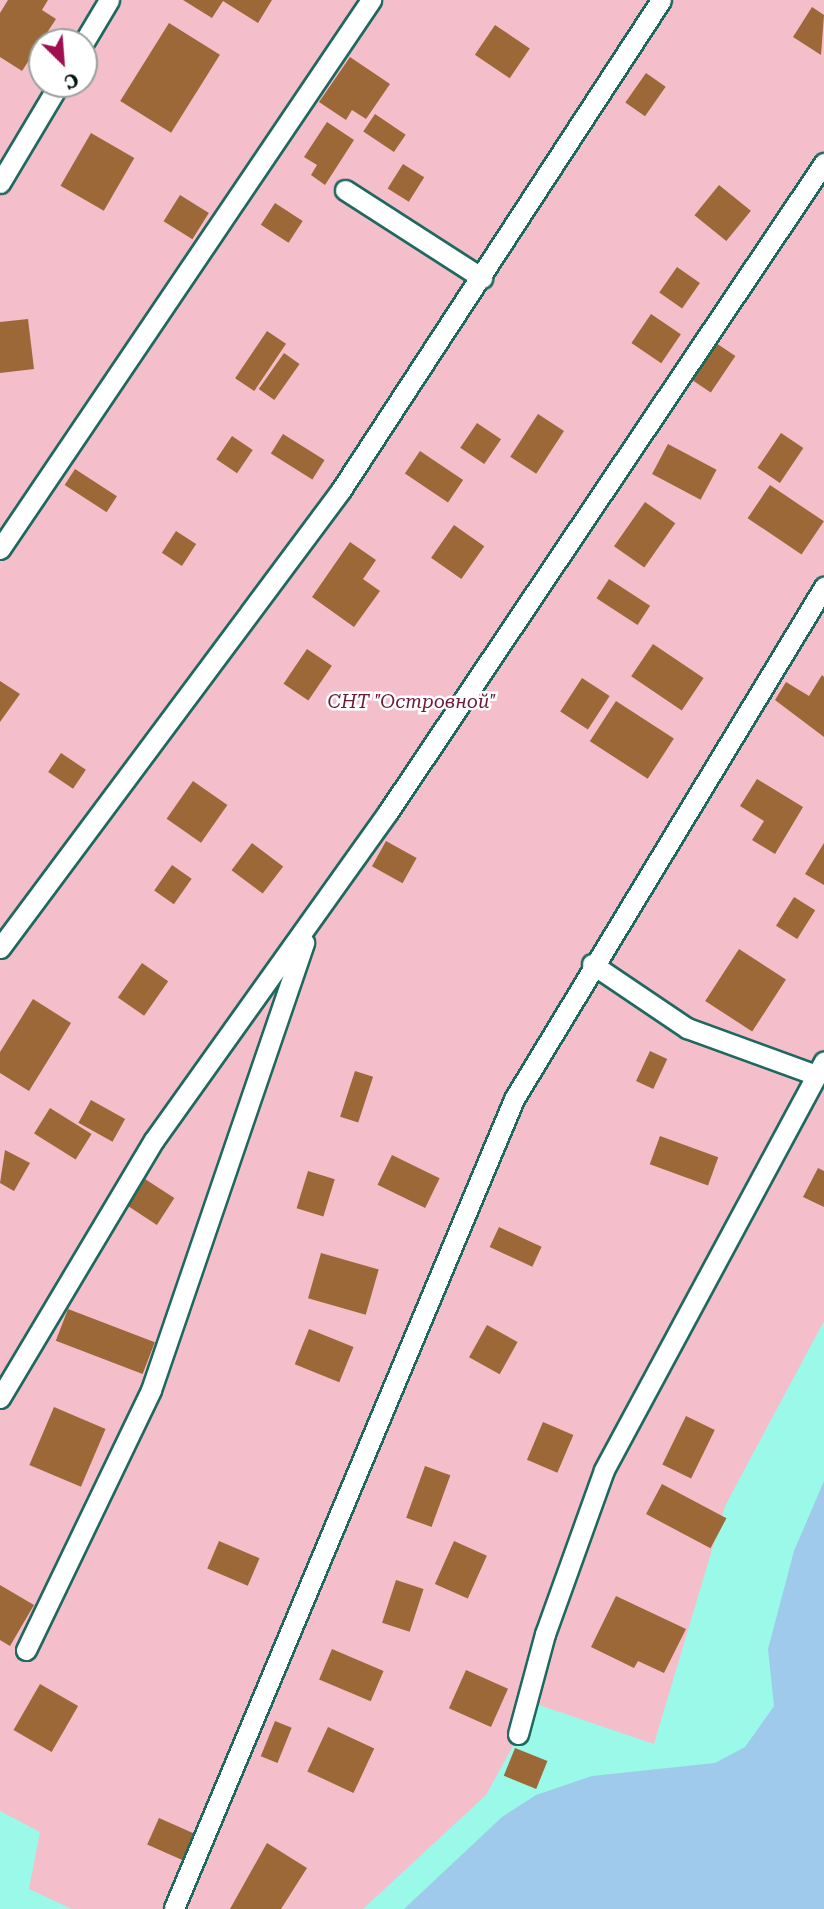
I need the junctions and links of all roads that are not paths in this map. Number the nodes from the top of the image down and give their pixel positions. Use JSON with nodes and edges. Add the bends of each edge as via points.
{"nodes":[{"id":1,"x":109,"y":0,"type":"edge"},
{"id":2,"x":371,"y":0,"type":"edge"},
{"id":3,"x":661,"y":0,"type":"edge"},
{"id":4,"x":92,"y":28,"type":"edge"},
{"id":5,"x":51,"y":98,"type":"edge"},
{"id":6,"x":824,"y":163,"type":"edge"},
{"id":7,"x":0,"y":183,"type":"edge"},
{"id":8,"x":345,"y":190,"type":"dead end"},
{"id":9,"x":482,"y":278,"type":"junction"},
{"id":10,"x":0,"y":550,"type":"edge"},
{"id":11,"x":824,"y":587,"type":"edge"},
{"id":12,"x":313,"y":918,"type":"junction"},
{"id":13,"x":0,"y":948,"type":"edge"},
{"id":14,"x":592,"y":964,"type":"junction"},
{"id":15,"x":820,"y":1068,"type":"edge"},
{"id":16,"x":0,"y":1398,"type":"edge"},
{"id":17,"x":26,"y":1650,"type":"dead end"},
{"id":18,"x":518,"y":1734,"type":"dead end"},
{"id":19,"x":174,"y":1908,"type":"edge"}],
"edges":[{"from":1,"to":4,"type":"lane"},
{"from":2,"to":10,"type":"lane"},
{"from":3,"to":9,"type":"lane"},
{"from":5,"to":7,"type":"lane"},
{"from":6,"to":12,"type":"lane"},
{"from":8,"to":9,"type":"lane"},
{"from":9,"to":13,"type":"lane","via":[[341,491]]},
{"from":11,"to":14,"type":"lane"},
{"from":12,"to":16,"type":"lane","via":[[154,1140]]},
{"from":12,"to":17,"type":"lane","via":[[150,1390]]},
{"from":14,"to":15,"type":"lane","via":[[687,1028]]},
{"from":14,"to":19,"type":"lane","via":[[514,1099]]},
{"from":15,"to":18,"type":"lane","via":[[604,1470],[545,1634]]}]}
